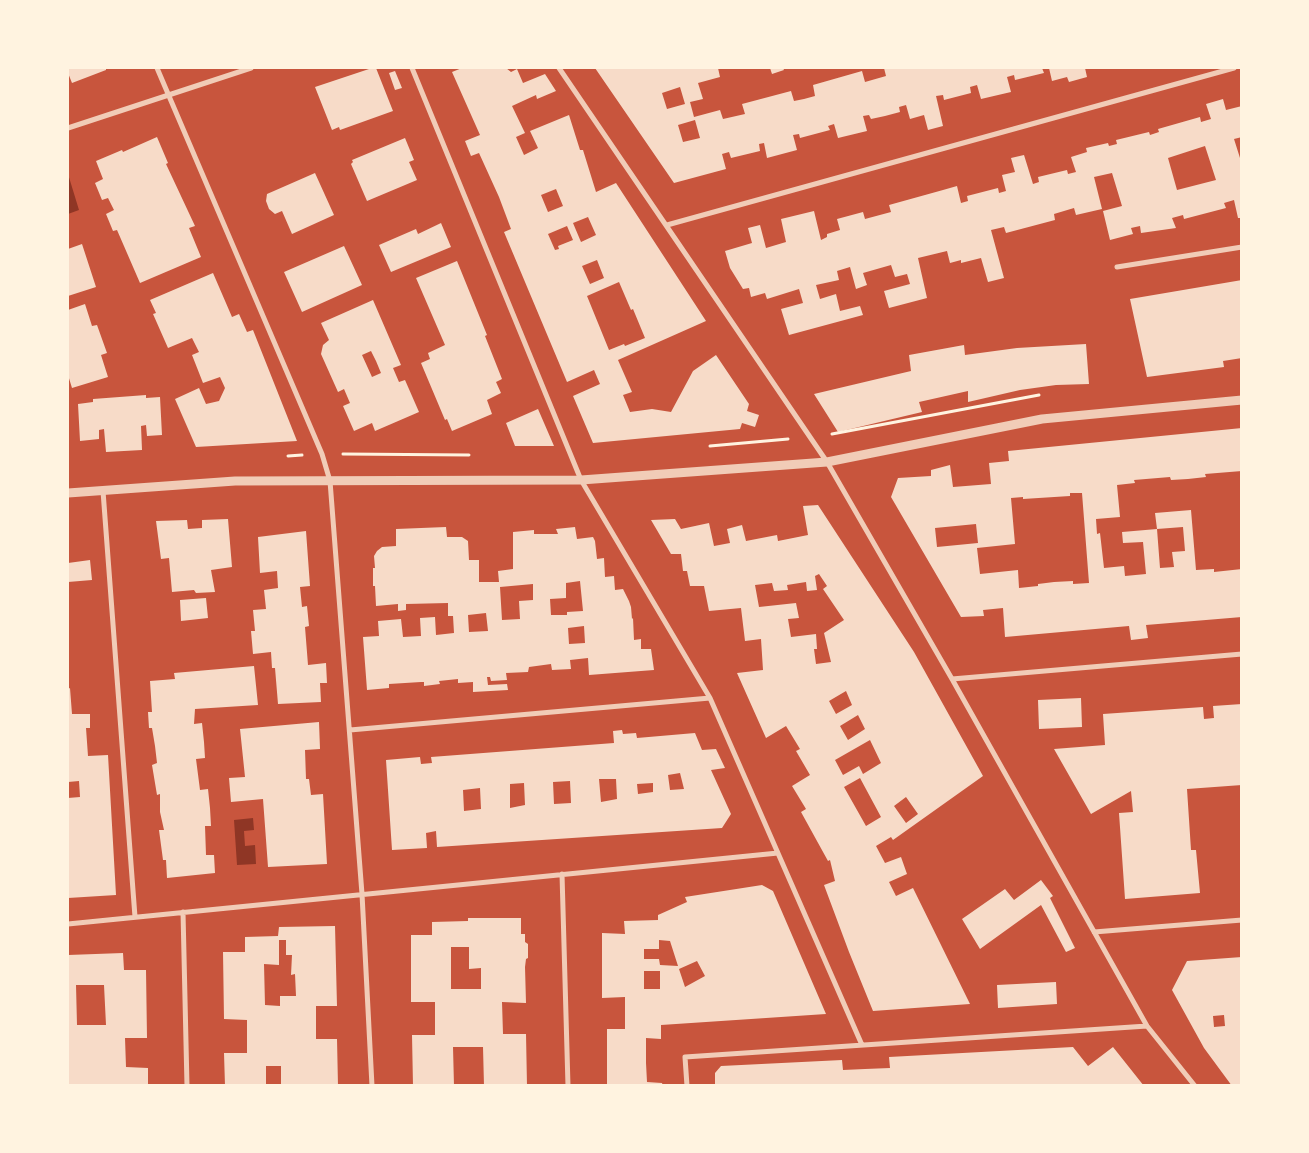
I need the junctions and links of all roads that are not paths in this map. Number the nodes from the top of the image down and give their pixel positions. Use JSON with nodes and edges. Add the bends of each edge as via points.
{"nodes":[{"id":1,"x":157,"y":68,"type":"edge"},
{"id":2,"x":251,"y":68,"type":"edge"},
{"id":3,"x":412,"y":68,"type":"edge"},
{"id":4,"x":559,"y":68,"type":"edge"},
{"id":5,"x":1234,"y":68,"type":"edge"},
{"id":6,"x":168,"y":95,"type":"junction"},
{"id":7,"x":68,"y":128,"type":"edge"},
{"id":8,"x":667,"y":225,"type":"junction"},
{"id":9,"x":1242,"y":247,"type":"edge"},
{"id":10,"x":1117,"y":267,"type":"dead end"},
{"id":11,"x":1242,"y":400,"type":"edge"},
{"id":12,"x":827,"y":462,"type":"junction"},
{"id":13,"x":581,"y":480,"type":"junction"},
{"id":14,"x":330,"y":481,"type":"junction"},
{"id":15,"x":103,"y":490,"type":"junction"},
{"id":16,"x":68,"y":493,"type":"edge"},
{"id":17,"x":1242,"y":654,"type":"edge"},
{"id":18,"x":952,"y":679,"type":"junction"},
{"id":19,"x":710,"y":698,"type":"junction"},
{"id":20,"x":350,"y":730,"type":"junction"},
{"id":21,"x":778,"y":853,"type":"junction"},
{"id":22,"x":562,"y":874,"type":"junction"},
{"id":23,"x":362,"y":894,"type":"junction"},
{"id":24,"x":182,"y":912,"type":"junction"},
{"id":25,"x":135,"y":917,"type":"junction"},
{"id":26,"x":1242,"y":920,"type":"edge"},
{"id":27,"x":68,"y":924,"type":"edge"},
{"id":28,"x":1094,"y":932,"type":"junction"},
{"id":29,"x":1147,"y":1026,"type":"junction"},
{"id":30,"x":862,"y":1045,"type":"junction"},
{"id":31,"x":187,"y":1086,"type":"edge"},
{"id":32,"x":372,"y":1086,"type":"edge"},
{"id":33,"x":568,"y":1086,"type":"edge"},
{"id":34,"x":687,"y":1086,"type":"edge"},
{"id":35,"x":1195,"y":1086,"type":"edge"}],
"edges":[{"from":1,"to":6,"type":"street"},
{"from":2,"to":6,"type":"street"},
{"from":3,"to":13,"type":"street"},
{"from":4,"to":8,"type":"street"},
{"from":5,"to":8,"type":"street"},
{"from":6,"to":7,"type":"street"},
{"from":6,"to":14,"type":"street","via":[[322,454]]},
{"from":8,"to":12,"type":"street"},
{"from":9,"to":10,"type":"street"},
{"from":11,"to":12,"type":"street","via":[[1042,419]]},
{"from":12,"to":13,"type":"street"},
{"from":12,"to":18,"type":"street"},
{"from":13,"to":14,"type":"street"},
{"from":13,"to":19,"type":"street"},
{"from":14,"to":15,"type":"street","via":[[235,480]]},
{"from":14,"to":20,"type":"street"},
{"from":15,"to":16,"type":"street"},
{"from":15,"to":25,"type":"street"},
{"from":17,"to":18,"type":"street"},
{"from":18,"to":28,"type":"street"},
{"from":19,"to":20,"type":"street"},
{"from":19,"to":21,"type":"street"},
{"from":20,"to":23,"type":"street"},
{"from":21,"to":22,"type":"street"},
{"from":21,"to":30,"type":"street"},
{"from":22,"to":23,"type":"street"},
{"from":22,"to":33,"type":"street"},
{"from":23,"to":24,"type":"street"},
{"from":23,"to":32,"type":"street"},
{"from":24,"to":25,"type":"street"},
{"from":24,"to":31,"type":"street"},
{"from":25,"to":27,"type":"street"},
{"from":26,"to":28,"type":"street"},
{"from":28,"to":29,"type":"street"},
{"from":29,"to":30,"type":"street"},
{"from":29,"to":35,"type":"street"},
{"from":30,"to":34,"type":"street","via":[[686,1057]]}]}
